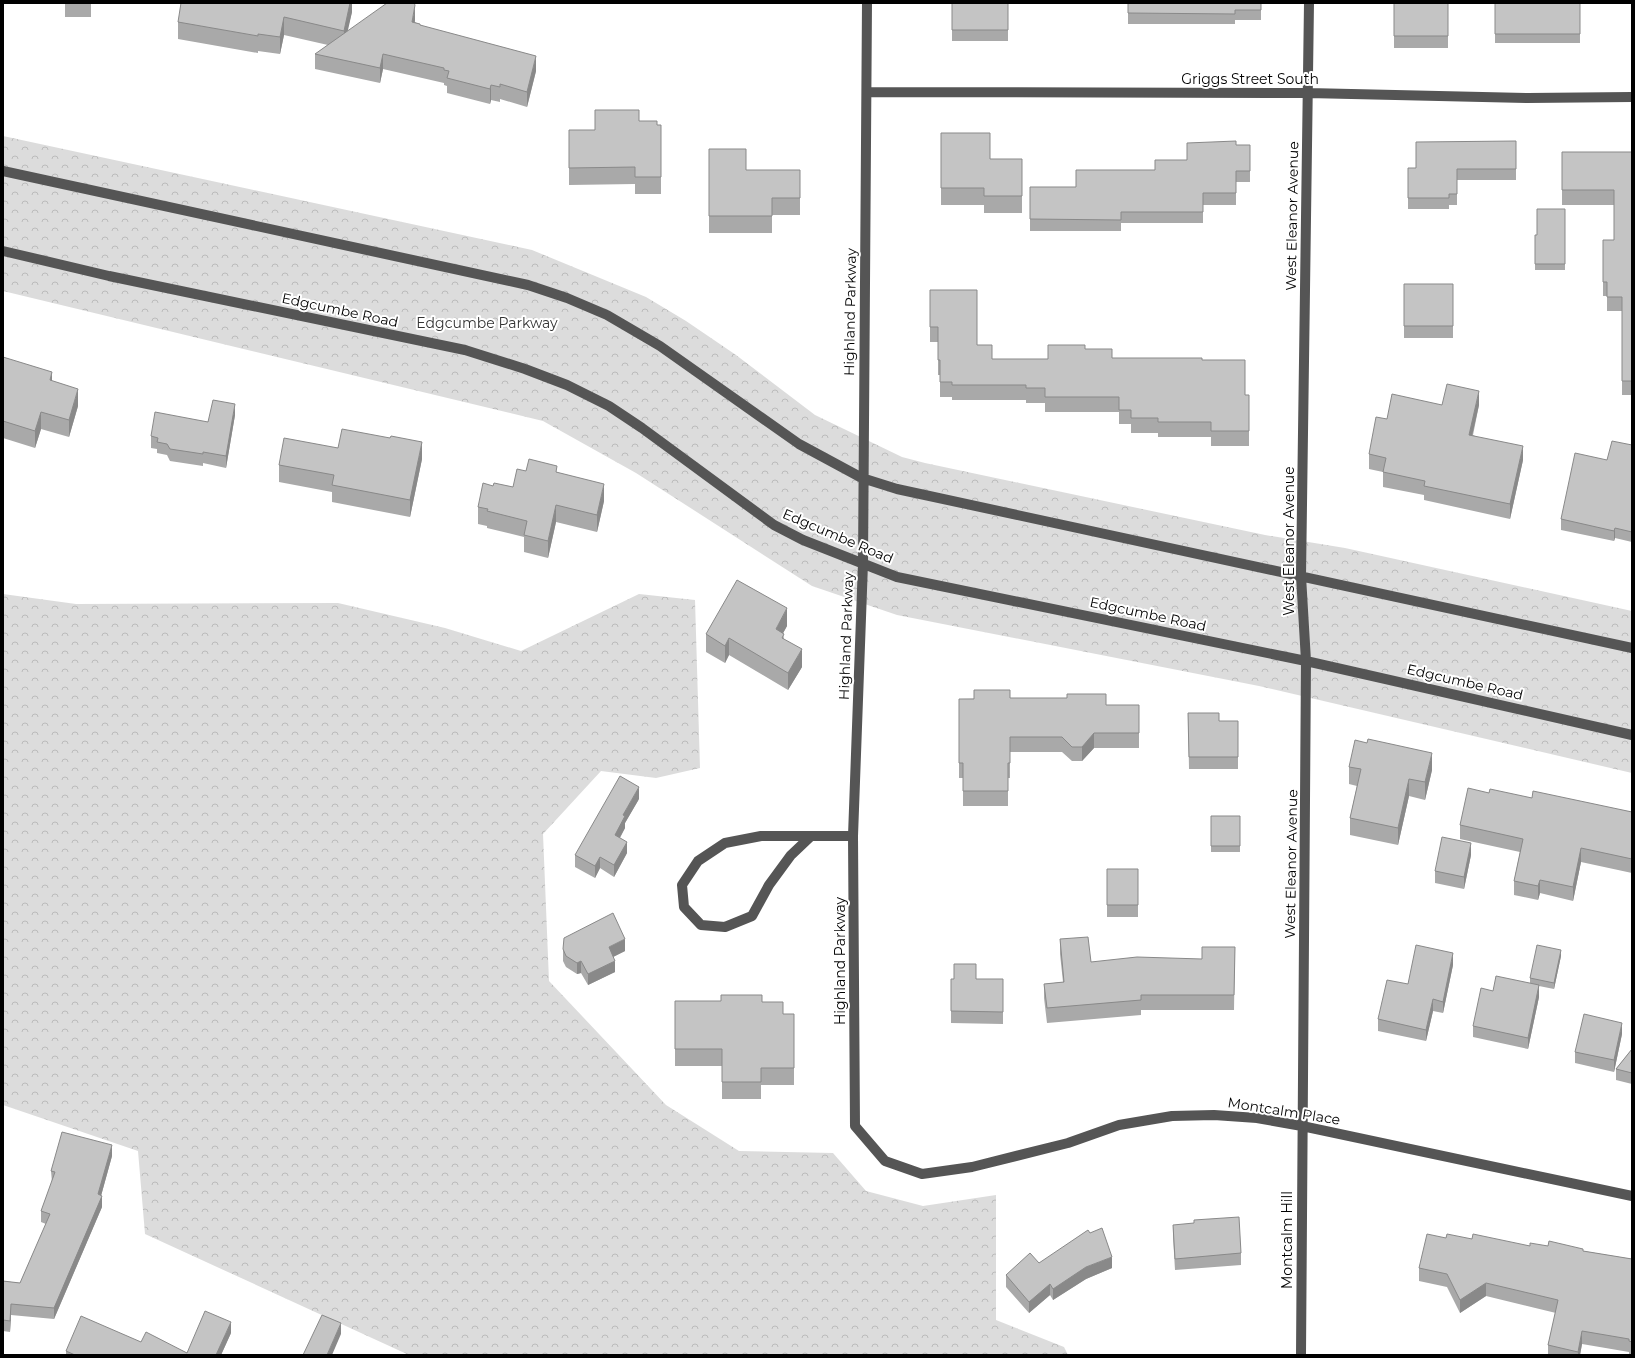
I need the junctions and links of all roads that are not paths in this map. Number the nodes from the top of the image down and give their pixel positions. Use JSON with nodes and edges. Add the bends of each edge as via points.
{"nodes":[{"id":1,"x":867,"y":3,"type":"edge"},
{"id":2,"x":1309,"y":3,"type":"edge"},
{"id":3,"x":867,"y":92,"type":"junction"},
{"id":4,"x":1308,"y":93,"type":"junction"},
{"id":5,"x":1632,"y":97,"type":"edge"},
{"id":6,"x":3,"y":171,"type":"edge"},
{"id":7,"x":3,"y":251,"type":"edge"},
{"id":8,"x":862,"y":478,"type":"junction"},
{"id":9,"x":863,"y":563,"type":"junction"},
{"id":10,"x":1301,"y":576,"type":"junction"},
{"id":11,"x":1632,"y":648,"type":"edge"},
{"id":12,"x":1306,"y":661,"type":"junction"},
{"id":13,"x":1632,"y":734,"type":"edge"},
{"id":14,"x":811,"y":836,"type":"junction"},
{"id":15,"x":853,"y":836,"type":"junction"},
{"id":16,"x":855,"y":1126,"type":"joint"},
{"id":17,"x":1302,"y":1126,"type":"junction"},
{"id":18,"x":1632,"y":1196,"type":"edge"},
{"id":19,"x":1301,"y":1355,"type":"edge"}],
"edges":[{"from":1,"to":3,"type":"street","name":"Highland Parkway"},
{"from":2,"to":4,"type":"street","name":"West Eleanor Avenue"},
{"from":3,"to":4,"type":"street","name":"Griggs Street South"},
{"from":3,"to":8,"type":"street","name":"Highland Parkway"},
{"from":4,"to":5,"type":"street","name":"Griggs Street South","via":[[1528,98]]},
{"from":4,"to":10,"type":"street","name":"West Eleanor Avenue"},
{"from":6,"to":8,"type":"street","via":[[528,285],[567,298],[607,315],[660,346],[800,444]]},
{"from":7,"to":9,"type":"street","name":"Edgcumbe Road","via":[[109,276],[465,350],[525,369],[567,385],[609,406],[774,525],[803,540]]},
{"from":8,"to":9,"type":"street","name":"Highland Parkway"},
{"from":8,"to":10,"type":"street","via":[[897,489]]},
{"from":9,"to":12,"type":"street","name":"Edgcumbe Road","via":[[897,577]]},
{"from":9,"to":15,"type":"street","name":"Highland Parkway"},
{"from":10,"to":11,"type":"street"},
{"from":10,"to":12,"type":"street","name":"West Eleanor Avenue"},
{"from":12,"to":13,"type":"street","name":"Edgcumbe Road"},
{"from":12,"to":17,"type":"street","name":"West Eleanor Avenue"},
{"from":14,"to":14,"type":"street","via":[[761,836],[725,843],[698,861],[682,885],[684,907],[701,925],[725,927],[752,916],[769,885],[791,856]]},
{"from":14,"to":15,"type":"street"},
{"from":15,"to":16,"type":"street","name":"Highland Parkway"},
{"from":16,"to":17,"type":"street","name":"Montcalm Place","via":[[885,1161],[922,1174],[972,1167],[1068,1143],[1119,1125],[1172,1116],[1257,1118]]},
{"from":17,"to":18,"type":"street","name":"Montcalm Place"},
{"from":17,"to":19,"type":"street","name":"Montcalm Hill"}]}
